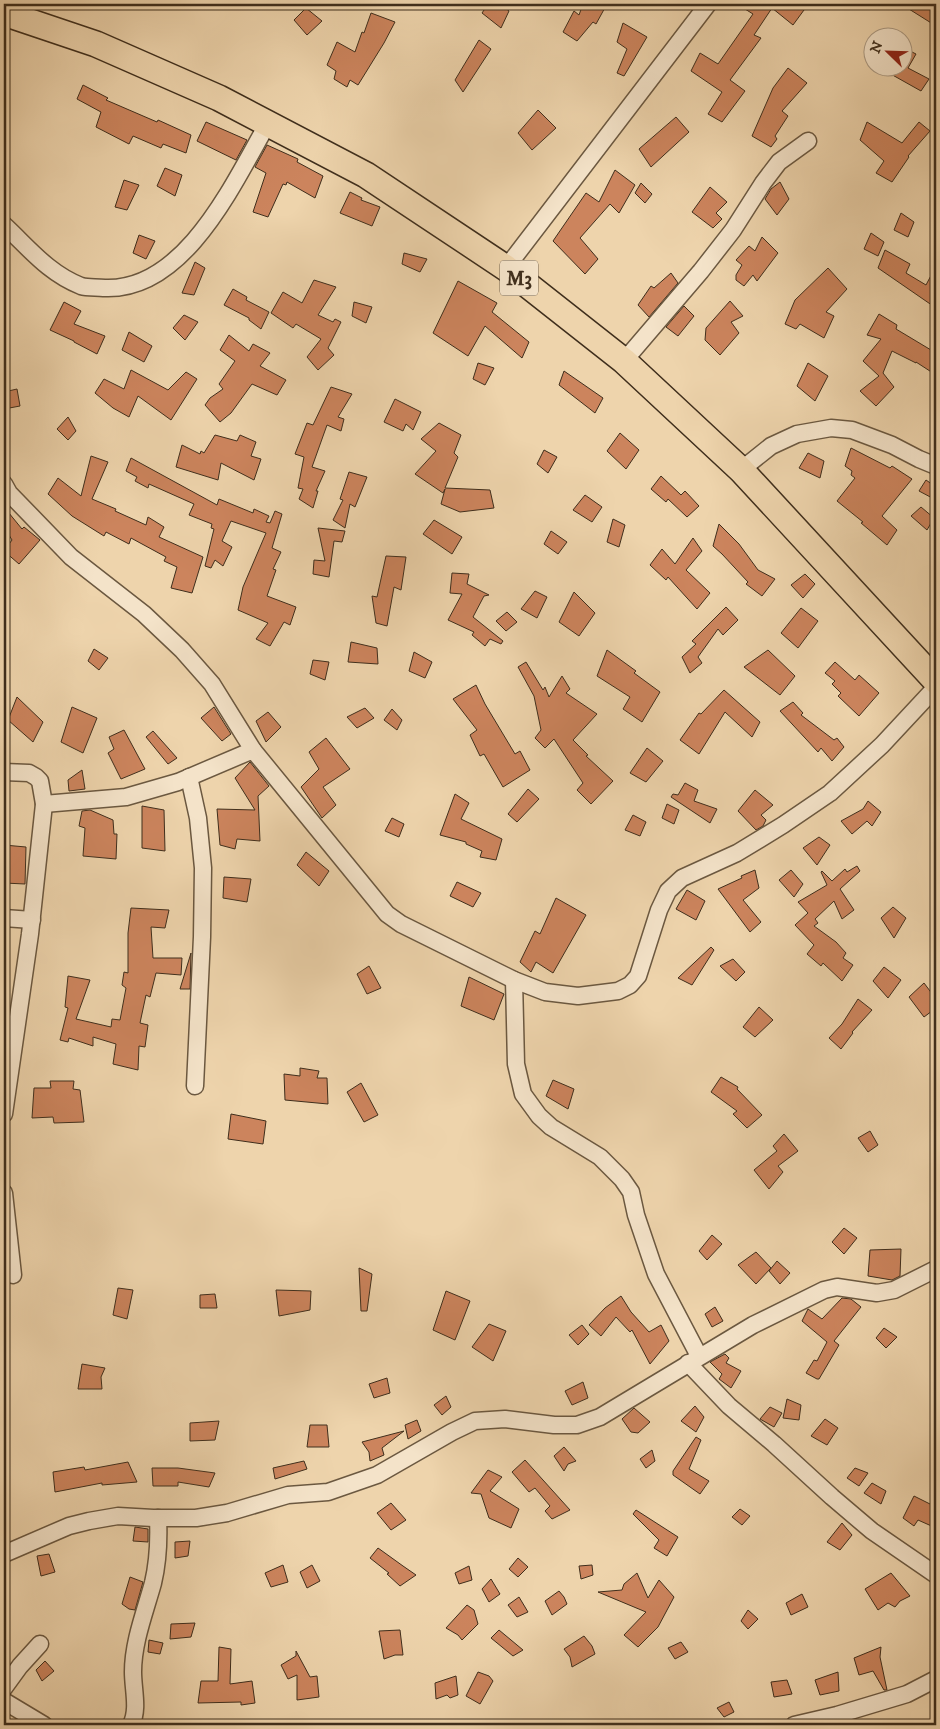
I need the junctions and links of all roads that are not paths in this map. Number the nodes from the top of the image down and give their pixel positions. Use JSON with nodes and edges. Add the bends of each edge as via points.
{"nodes":[{"id":1,"x":708,"y":4,"type":"edge"},
{"id":2,"x":4,"y":13,"type":"edge"},
{"id":3,"x":268,"y":123,"type":"junction"},
{"id":4,"x":808,"y":141,"type":"dead end"},
{"id":5,"x":4,"y":225,"type":"edge"},
{"id":6,"x":506,"y":268,"type":"junction"},
{"id":7,"x":624,"y":361,"type":"junction"},
{"id":8,"x":936,"y":466,"type":"edge"},
{"id":9,"x":741,"y":470,"type":"junction"},
{"id":10,"x":4,"y":484,"type":"edge"},
{"id":11,"x":936,"y":681,"type":"edge"},
{"id":12,"x":936,"y":687,"type":"edge"},
{"id":13,"x":253,"y":750,"type":"junction"},
{"id":14,"x":4,"y":772,"type":"edge"},
{"id":15,"x":189,"y":777,"type":"junction"},
{"id":16,"x":44,"y":804,"type":"junction"},
{"id":17,"x":4,"y":918,"type":"edge"},
{"id":18,"x":32,"y":920,"type":"junction"},
{"id":19,"x":514,"y":980,"type":"junction"},
{"id":20,"x":195,"y":1086,"type":"dead end"},
{"id":21,"x":4,"y":1114,"type":"edge"},
{"id":22,"x":4,"y":1193,"type":"edge"},
{"id":23,"x":936,"y":1269,"type":"edge"},
{"id":24,"x":13,"y":1275,"type":"dead end"},
{"id":25,"x":693,"y":1359,"type":"junction"},
{"id":26,"x":158,"y":1518,"type":"junction"},
{"id":27,"x":4,"y":1554,"type":"edge"},
{"id":28,"x":936,"y":1575,"type":"edge"},
{"id":29,"x":40,"y":1644,"type":"dead end"},
{"id":30,"x":936,"y":1678,"type":"edge"},
{"id":31,"x":4,"y":1688,"type":"edge"},
{"id":32,"x":4,"y":1701,"type":"edge"},
{"id":33,"x":44,"y":1725,"type":"edge"},
{"id":34,"x":132,"y":1725,"type":"edge"},
{"id":35,"x":794,"y":1725,"type":"edge"}],
"edges":[{"from":1,"to":6,"type":"street"},
{"from":2,"to":3,"type":"main road","number":"M3","via":[[96,44]]},
{"from":3,"to":5,"type":"street","via":[[218,211],[192,245],[168,266],[144,280],[118,288],[83,287],[52,271]]},
{"from":3,"to":6,"type":"main road","number":"M3","via":[[366,175]]},
{"from":4,"to":7,"type":"street","via":[[779,162],[733,230]]},
{"from":6,"to":7,"type":"main road","number":"M3"},
{"from":7,"to":9,"type":"main road","number":"M3"},
{"from":8,"to":9,"type":"street","via":[[852,430],[831,428],[797,434],[771,446]]},
{"from":9,"to":11,"type":"main road","number":"M3"},
{"from":10,"to":13,"type":"street","via":[[71,557],[144,614],[182,650],[212,684]]},
{"from":12,"to":19,"type":"street","via":[[882,745],[830,792],[737,853],[682,878],[668,891],[638,976],[630,985],[618,991],[578,996],[545,992]]},
{"from":13,"to":15,"type":"street"},
{"from":13,"to":19,"type":"street","via":[[387,914],[415,932]]},
{"from":14,"to":16,"type":"street","via":[[28,773],[40,780]]},
{"from":15,"to":16,"type":"street","via":[[126,797]]},
{"from":15,"to":20,"type":"street","via":[[198,818],[203,868]]},
{"from":16,"to":18,"type":"street"},
{"from":17,"to":18,"type":"street"},
{"from":18,"to":21,"type":"street"},
{"from":19,"to":25,"type":"street","via":[[516,1064],[523,1094],[538,1116],[600,1157],[631,1192],[656,1274]]},
{"from":22,"to":24,"type":"street"},
{"from":23,"to":25,"type":"street","via":[[894,1290],[877,1293],[837,1287],[824,1290]]},
{"from":25,"to":26,"type":"street","via":[[600,1417],[577,1425],[505,1419],[475,1421],[377,1475],[328,1492],[288,1495],[227,1513],[196,1518]]},
{"from":25,"to":28,"type":"street","via":[[729,1406],[872,1531]]},
{"from":26,"to":27,"type":"street","via":[[118,1516],[89,1521],[69,1526]]},
{"from":26,"to":34,"type":"street","via":[[158,1556],[138,1632],[133,1671],[135,1717]]},
{"from":29,"to":31,"type":"street"},
{"from":30,"to":35,"type":"street","via":[[907,1694]]},
{"from":32,"to":33,"type":"street"}]}
